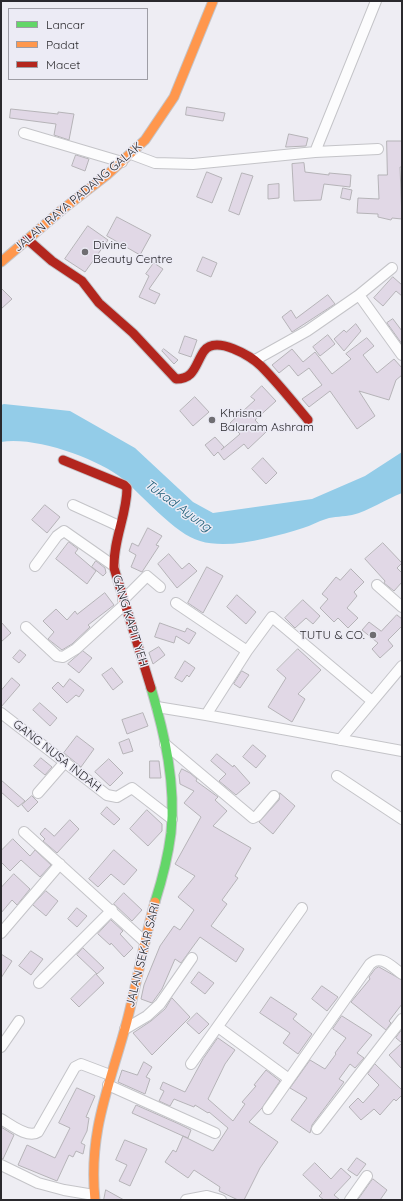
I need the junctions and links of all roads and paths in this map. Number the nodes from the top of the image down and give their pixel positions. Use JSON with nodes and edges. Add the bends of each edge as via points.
{"nodes":[{"id":1,"x":213,"y":1,"type":"edge"},
{"id":2,"x":376,"y":1,"type":"edge"},
{"id":3,"x":24,"y":133,"type":"dead end"},
{"id":4,"x":378,"y":149,"type":"dead end"},
{"id":5,"x":315,"y":152,"type":"junction"},
{"id":6,"x":131,"y":154,"type":"junction"},
{"id":7,"x":122,"y":162,"type":"junction"},
{"id":8,"x":27,"y":239,"type":"junction"},
{"id":9,"x":1,"y":262,"type":"edge"},
{"id":10,"x":392,"y":268,"type":"dead end"},
{"id":11,"x":358,"y":295,"type":"junction"},
{"id":12,"x":402,"y":355,"type":"edge"},
{"id":13,"x":254,"y":360,"type":"junction"},
{"id":14,"x":308,"y":420,"type":"dead end"},
{"id":15,"x":63,"y":460,"type":"dead end"},
{"id":16,"x":73,"y":505,"type":"dead end"},
{"id":17,"x":119,"y":526,"type":"junction"},
{"id":18,"x":35,"y":566,"type":"dead end"},
{"id":19,"x":114,"y":566,"type":"junction"},
{"id":20,"x":376,"y":586,"type":"dead end"},
{"id":21,"x":160,"y":587,"type":"dead end"},
{"id":22,"x":124,"y":603,"type":"junction"},
{"id":23,"x":176,"y":603,"type":"dead end"},
{"id":24,"x":402,"y":606,"type":"edge"},
{"id":25,"x":26,"y":627,"type":"dead end"},
{"id":26,"x":247,"y":651,"type":"junction"},
{"id":27,"x":402,"y":666,"type":"edge"},
{"id":28,"x":372,"y":701,"type":"junction"},
{"id":29,"x":157,"y":707,"type":"junction"},
{"id":30,"x":1,"y":712,"type":"edge"},
{"id":31,"x":206,"y":715,"type":"junction"},
{"id":32,"x":340,"y":740,"type":"junction"},
{"id":33,"x":165,"y":744,"type":"junction"},
{"id":34,"x":402,"y":751,"type":"edge"},
{"id":35,"x":65,"y":762,"type":"junction"},
{"id":36,"x":337,"y":776,"type":"dead end"},
{"id":37,"x":38,"y":793,"type":"dead end"},
{"id":38,"x":274,"y":796,"type":"dead end"},
{"id":39,"x":172,"y":819,"type":"junction"},
{"id":40,"x":402,"y":820,"type":"edge"},
{"id":41,"x":24,"y":832,"type":"dead end"},
{"id":42,"x":60,"y":864,"type":"junction"},
{"id":43,"x":302,"y":908,"type":"dead end"},
{"id":44,"x":112,"y":910,"type":"junction"},
{"id":45,"x":1,"y":933,"type":"edge"},
{"id":46,"x":144,"y":941,"type":"junction"},
{"id":47,"x":192,"y":958,"type":"dead end"},
{"id":48,"x":402,"y":974,"type":"edge"},
{"id":49,"x":39,"y":983,"type":"dead end"},
{"id":50,"x":402,"y":1019,"type":"edge"},
{"id":51,"x":19,"y":1021,"type":"dead end"},
{"id":52,"x":218,"y":1027,"type":"junction"},
{"id":53,"x":125,"y":1029,"type":"junction"},
{"id":54,"x":1,"y":1047,"type":"edge"},
{"id":55,"x":191,"y":1064,"type":"dead end"},
{"id":56,"x":289,"y":1078,"type":"junction"},
{"id":57,"x":109,"y":1080,"type":"junction"},
{"id":58,"x":268,"y":1109,"type":"dead end"},
{"id":59,"x":1,"y":1119,"type":"edge"},
{"id":60,"x":317,"y":1129,"type":"dead end"},
{"id":61,"x":215,"y":1133,"type":"dead end"},
{"id":62,"x":1,"y":1165,"type":"edge"},
{"id":63,"x":367,"y":1176,"type":"dead end"},
{"id":64,"x":95,"y":1198,"type":"edge"},
{"id":65,"x":186,"y":1200,"type":"edge"},
{"id":66,"x":221,"y":1200,"type":"edge"},
{"id":67,"x":350,"y":1200,"type":"edge"}],
"edges":[{"from":1,"to":6,"type":"street","name":"JALAN RAYA PADANG GALAK","via":[[174,97],[145,140]]},
{"from":2,"to":5,"type":"street"},
{"from":3,"to":7,"type":"street"},
{"from":4,"to":5,"type":"street"},
{"from":5,"to":6,"type":"street","via":[[192,164],[155,163]]},
{"from":6,"to":7,"type":"street","name":"JALAN RAYA PADANG GALAK"},
{"from":7,"to":8,"type":"street","name":"JALAN RAYA PADANG GALAK"},
{"from":8,"to":9,"type":"street","name":"JALAN RAYA PADANG GALAK"},
{"from":8,"to":13,"type":"street","via":[[52,261],[82,281],[99,303],[133,333],[176,379],[190,376],[199,365],[204,351],[210,346],[219,345],[236,350]]},
{"from":10,"to":11,"type":"street"},
{"from":11,"to":12,"type":"street"},
{"from":11,"to":13,"type":"street","via":[[307,331]]},
{"from":13,"to":14,"type":"street","via":[[272,377]]},
{"from":15,"to":17,"type":"street","name":"GANG KAPIT YEH","via":[[126,486],[128,492]]},
{"from":16,"to":17,"type":"street"},
{"from":17,"to":19,"type":"street","name":"GANG KAPIT YEH"},
{"from":18,"to":19,"type":"street","via":[[57,536],[64,531]]},
{"from":19,"to":22,"type":"street","name":"GANG KAPIT YEH"},
{"from":20,"to":24,"type":"street"},
{"from":21,"to":22,"type":"street","via":[[147,576]]},
{"from":22,"to":25,"type":"street","via":[[76,649],[63,657],[57,656]]},
{"from":22,"to":29,"type":"street","name":"GANG KAPIT YEH"},
{"from":23,"to":26,"type":"street"},
{"from":26,"to":28,"type":"street","via":[[272,617]]},
{"from":26,"to":31,"type":"street"},
{"from":27,"to":28,"type":"street"},
{"from":28,"to":32,"type":"street"},
{"from":29,"to":31,"type":"street"},
{"from":29,"to":33,"type":"street","name":"JALAN SEKAR SARI"},
{"from":30,"to":35,"type":"street","name":"GANG NUSA INDAH"},
{"from":31,"to":32,"type":"street"},
{"from":32,"to":34,"type":"street"},
{"from":33,"to":38,"type":"street","via":[[251,817],[257,816]]},
{"from":33,"to":39,"type":"street","name":"JALAN SEKAR SARI","via":[[173,802]]},
{"from":35,"to":37,"type":"street"},
{"from":35,"to":39,"type":"street","name":"GANG NUSA INDAH","via":[[107,795],[117,797],[132,788]]},
{"from":36,"to":40,"type":"street"},
{"from":39,"to":46,"type":"street","name":"JALAN SEKAR SARI","via":[[168,849]]},
{"from":41,"to":42,"type":"street"},
{"from":42,"to":44,"type":"street"},
{"from":42,"to":45,"type":"street"},
{"from":43,"to":52,"type":"street"},
{"from":44,"to":46,"type":"street"},
{"from":44,"to":49,"type":"street"},
{"from":46,"to":53,"type":"street","name":"JALAN SEKAR SARI"},
{"from":47,"to":53,"type":"street","via":[[160,1004],[147,1016]]},
{"from":48,"to":56,"type":"street","via":[[380,959],[375,959]]},
{"from":50,"to":60,"type":"street"},
{"from":51,"to":54,"type":"street"},
{"from":52,"to":55,"type":"street"},
{"from":52,"to":56,"type":"street"},
{"from":53,"to":57,"type":"street","name":"JALAN SEKAR SARI"},
{"from":56,"to":58,"type":"street"},
{"from":57,"to":59,"type":"street","via":[[81,1064],[75,1067],[38,1132],[34,1134],[28,1134]]},
{"from":57,"to":61,"type":"street"},
{"from":57,"to":64,"type":"street","name":"JALAN SEKAR SARI","via":[[94,1146],[92,1186]]},
{"from":62,"to":64,"type":"street","via":[[38,1183]]},
{"from":63,"to":67,"type":"street"},
{"from":65,"to":66,"type":"street","via":[[207,1196]]}]}
